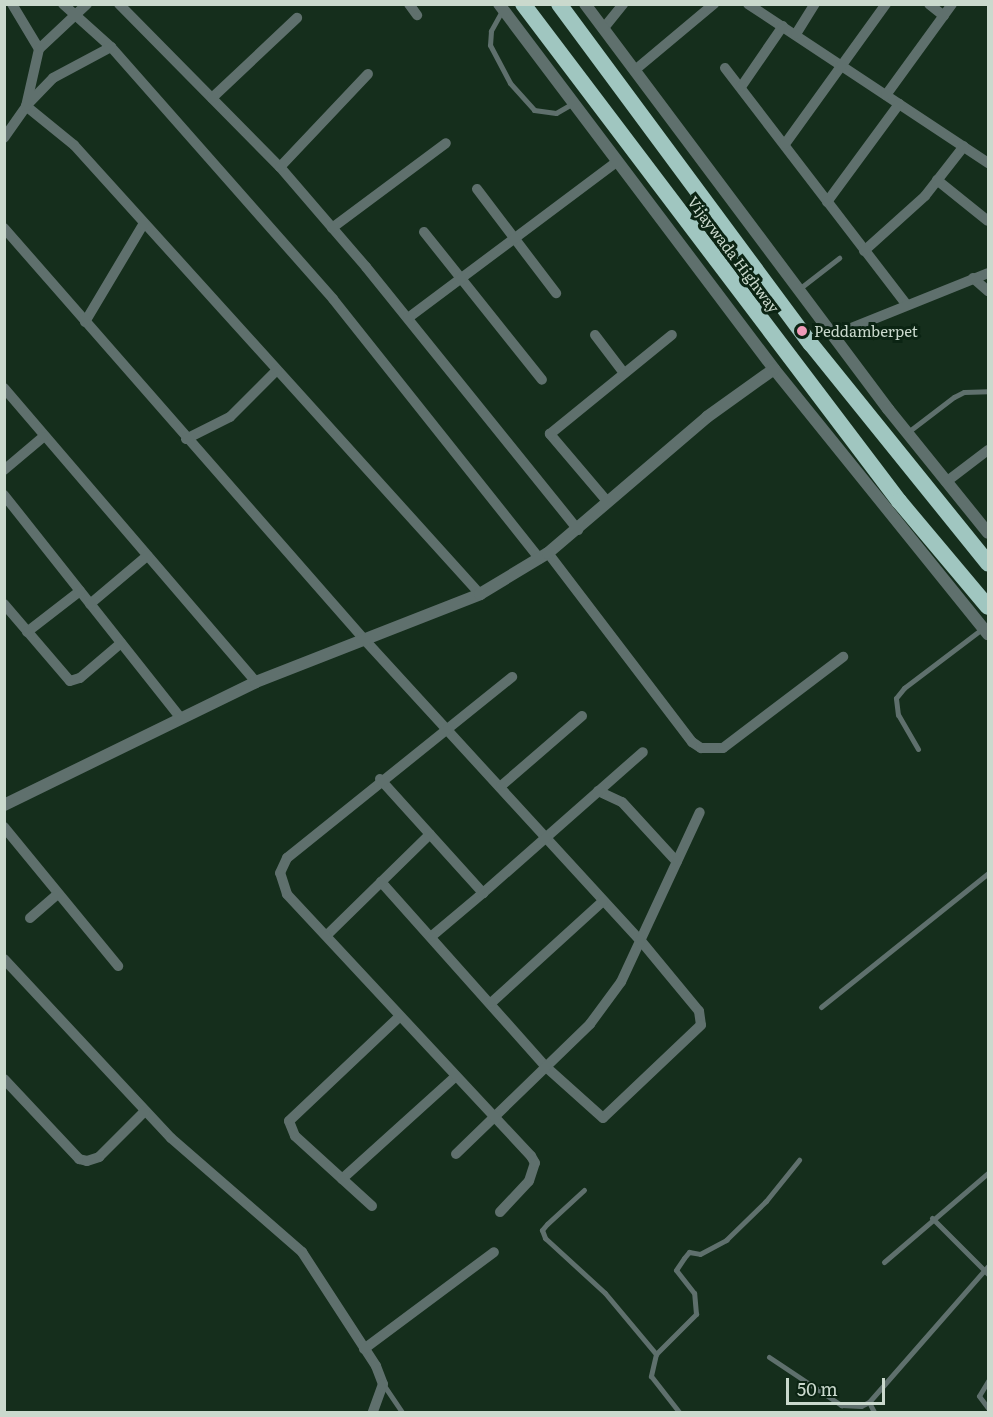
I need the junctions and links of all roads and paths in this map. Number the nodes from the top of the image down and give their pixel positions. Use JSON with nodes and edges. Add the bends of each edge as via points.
{"nodes":[{"id":1,"x":12,"y":4,"type":"edge"},
{"id":2,"x":63,"y":4,"type":"edge"},
{"id":3,"x":87,"y":4,"type":"edge"},
{"id":4,"x":119,"y":4,"type":"edge"},
{"id":5,"x":409,"y":4,"type":"edge"},
{"id":6,"x":523,"y":4,"type":"edge"},
{"id":7,"x":559,"y":4,"type":"edge"},
{"id":8,"x":585,"y":4,"type":"edge"},
{"id":9,"x":623,"y":4,"type":"edge"},
{"id":10,"x":714,"y":4,"type":"edge"},
{"id":11,"x":748,"y":4,"type":"edge"},
{"id":12,"x":815,"y":4,"type":"edge"},
{"id":13,"x":886,"y":4,"type":"edge"},
{"id":14,"x":929,"y":4,"type":"edge"},
{"id":15,"x":952,"y":4,"type":"edge"},
{"id":16,"x":501,"y":7,"type":"edge"},
{"id":17,"x":75,"y":15,"type":"junction"},
{"id":18,"x":417,"y":15,"type":"dead end"},
{"id":19,"x":944,"y":15,"type":"junction"},
{"id":20,"x":297,"y":18,"type":"dead end"},
{"id":21,"x":783,"y":26,"type":"junction"},
{"id":22,"x":603,"y":29,"type":"junction"},
{"id":23,"x":796,"y":34,"type":"junction"},
{"id":24,"x":111,"y":47,"type":"junction"},
{"id":25,"x":39,"y":49,"type":"junction"},
{"id":26,"x":843,"y":66,"type":"junction"},
{"id":27,"x":724,"y":68,"type":"dead end"},
{"id":28,"x":635,"y":70,"type":"junction"},
{"id":29,"x":368,"y":74,"type":"dead end"},
{"id":30,"x":741,"y":87,"type":"junction"},
{"id":31,"x":886,"y":94,"type":"junction"},
{"id":32,"x":212,"y":98,"type":"junction"},
{"id":33,"x":573,"y":103,"type":"junction"},
{"id":34,"x":899,"y":104,"type":"junction"},
{"id":35,"x":26,"y":106,"type":"junction"},
{"id":36,"x":4,"y":138,"type":"edge"},
{"id":37,"x":446,"y":143,"type":"dead end"},
{"id":38,"x":785,"y":144,"type":"junction"},
{"id":39,"x":964,"y":146,"type":"junction"},
{"id":40,"x":618,"y":161,"type":"junction"},
{"id":41,"x":988,"y":163,"type":"edge"},
{"id":42,"x":280,"y":167,"type":"junction"},
{"id":43,"x":937,"y":180,"type":"junction"},
{"id":44,"x":477,"y":189,"type":"dead end"},
{"id":45,"x":826,"y":202,"type":"junction"},
{"id":46,"x":988,"y":221,"type":"edge"},
{"id":47,"x":144,"y":223,"type":"junction"},
{"id":48,"x":4,"y":228,"type":"edge"},
{"id":49,"x":332,"y":228,"type":"junction"},
{"id":50,"x":424,"y":232,"type":"dead end"},
{"id":51,"x":514,"y":240,"type":"junction"},
{"id":52,"x":864,"y":251,"type":"junction"},
{"id":53,"x":839,"y":258,"type":"dead end"},
{"id":54,"x":988,"y":273,"type":"edge"},
{"id":55,"x":973,"y":278,"type":"junction"},
{"id":56,"x":463,"y":280,"type":"junction"},
{"id":57,"x":798,"y":290,"type":"junction"},
{"id":58,"x":988,"y":291,"type":"edge"},
{"id":59,"x":556,"y":293,"type":"dead end"},
{"id":60,"x":906,"y":304,"type":"junction"},
{"id":61,"x":408,"y":318,"type":"junction"},
{"id":62,"x":85,"y":322,"type":"junction"},
{"id":63,"x":595,"y":335,"type":"dead end"},
{"id":64,"x":672,"y":335,"type":"dead end"},
{"id":65,"x":834,"y":335,"type":"junction"},
{"id":66,"x":774,"y":369,"type":"junction"},
{"id":67,"x":277,"y":370,"type":"junction"},
{"id":68,"x":624,"y":373,"type":"junction"},
{"id":69,"x":542,"y":380,"type":"dead end"},
{"id":70,"x":4,"y":388,"type":"edge"},
{"id":71,"x":988,"y":391,"type":"edge"},
{"id":72,"x":906,"y":433,"type":"junction"},
{"id":73,"x":43,"y":437,"type":"junction"},
{"id":74,"x":186,"y":439,"type":"junction"},
{"id":75,"x":988,"y":450,"type":"edge"},
{"id":76,"x":4,"y":470,"type":"edge"},
{"id":77,"x":946,"y":482,"type":"junction"},
{"id":78,"x":4,"y":495,"type":"edge"},
{"id":79,"x":606,"y":500,"type":"junction"},
{"id":80,"x":578,"y":530,"type":"junction"},
{"id":81,"x":988,"y":533,"type":"edge"},
{"id":82,"x":147,"y":556,"type":"junction"},
{"id":83,"x":544,"y":556,"type":"junction"},
{"id":84,"x":988,"y":563,"type":"edge"},
{"id":85,"x":80,"y":591,"type":"junction"},
{"id":86,"x":480,"y":594,"type":"junction"},
{"id":87,"x":4,"y":604,"type":"edge"},
{"id":88,"x":90,"y":604,"type":"junction"},
{"id":89,"x":988,"y":607,"type":"edge"},
{"id":90,"x":986,"y":631,"type":"edge"},
{"id":91,"x":27,"y":632,"type":"junction"},
{"id":92,"x":362,"y":637,"type":"junction"},
{"id":93,"x":122,"y":643,"type":"junction"},
{"id":94,"x":843,"y":657,"type":"dead end"},
{"id":95,"x":512,"y":677,"type":"dead end"},
{"id":96,"x":256,"y":682,"type":"junction"},
{"id":97,"x":180,"y":717,"type":"junction"},
{"id":98,"x":582,"y":717,"type":"dead end"},
{"id":99,"x":445,"y":727,"type":"junction"},
{"id":100,"x":918,"y":749,"type":"dead end"},
{"id":101,"x":643,"y":752,"type":"dead end"},
{"id":102,"x":380,"y":779,"type":"junction"},
{"id":103,"x":501,"y":786,"type":"junction"},
{"id":104,"x":598,"y":791,"type":"junction"},
{"id":105,"x":4,"y":805,"type":"edge"},
{"id":106,"x":700,"y":812,"type":"dead end"},
{"id":107,"x":4,"y":827,"type":"edge"},
{"id":108,"x":430,"y":834,"type":"junction"},
{"id":109,"x":544,"y":838,"type":"junction"},
{"id":110,"x":677,"y":862,"type":"junction"},
{"id":111,"x":988,"y":873,"type":"edge"},
{"id":112,"x":381,"y":882,"type":"junction"},
{"id":113,"x":483,"y":893,"type":"junction"},
{"id":114,"x":58,"y":894,"type":"junction"},
{"id":115,"x":603,"y":901,"type":"junction"},
{"id":116,"x":30,"y":918,"type":"dead end"},
{"id":117,"x":327,"y":935,"type":"junction"},
{"id":118,"x":432,"y":936,"type":"junction"},
{"id":119,"x":641,"y":941,"type":"junction"},
{"id":120,"x":4,"y":959,"type":"edge"},
{"id":121,"x":118,"y":966,"type":"dead end"},
{"id":122,"x":491,"y":1003,"type":"junction"},
{"id":123,"x":821,"y":1007,"type":"dead end"},
{"id":124,"x":399,"y":1017,"type":"junction"},
{"id":125,"x":546,"y":1066,"type":"junction"},
{"id":126,"x":455,"y":1077,"type":"junction"},
{"id":127,"x":4,"y":1078,"type":"edge"},
{"id":128,"x":145,"y":1111,"type":"junction"},
{"id":129,"x":494,"y":1118,"type":"junction"},
{"id":130,"x":456,"y":1154,"type":"dead end"},
{"id":131,"x":799,"y":1160,"type":"dead end"},
{"id":132,"x":988,"y":1173,"type":"edge"},
{"id":133,"x":342,"y":1179,"type":"junction"},
{"id":134,"x":584,"y":1190,"type":"dead end"},
{"id":135,"x":372,"y":1206,"type":"dead end"},
{"id":136,"x":500,"y":1212,"type":"dead end"},
{"id":137,"x":932,"y":1218,"type":"junction"},
{"id":138,"x":494,"y":1252,"type":"dead end"},
{"id":139,"x":884,"y":1262,"type":"dead end"},
{"id":140,"x":987,"y":1270,"type":"edge"},
{"id":141,"x":364,"y":1349,"type":"junction"},
{"id":142,"x":656,"y":1354,"type":"junction"},
{"id":143,"x":769,"y":1357,"type":"dead end"},
{"id":144,"x":988,"y":1381,"type":"edge"},
{"id":145,"x":383,"y":1384,"type":"junction"},
{"id":146,"x":869,"y":1402,"type":"junction"},
{"id":147,"x":988,"y":1408,"type":"edge"},
{"id":148,"x":373,"y":1413,"type":"edge"},
{"id":149,"x":402,"y":1413,"type":"edge"},
{"id":150,"x":680,"y":1413,"type":"edge"},
{"id":151,"x":874,"y":1413,"type":"edge"}],
"edges":[{"from":1,"to":25,"type":"street"},
{"from":2,"to":17,"type":"street"},
{"from":3,"to":17,"type":"street"},
{"from":4,"to":32,"type":"street"},
{"from":5,"to":18,"type":"street"},
{"from":6,"to":89,"type":"highway","name":"Vijaywada Highway","via":[[899,501]]},
{"from":7,"to":84,"type":"highway","name":"Vijaywada Highway","via":[[811,344]]},
{"from":8,"to":22,"type":"street"},
{"from":9,"to":22,"type":"street"},
{"from":10,"to":28,"type":"street"},
{"from":11,"to":21,"type":"street"},
{"from":12,"to":23,"type":"street"},
{"from":13,"to":26,"type":"street"},
{"from":14,"to":19,"type":"street"},
{"from":15,"to":19,"type":"street"},
{"from":16,"to":33,"type":"street"},
{"from":16,"to":33,"type":"lane","via":[[490,45],[510,83],[534,110],[545,114]]},
{"from":17,"to":24,"type":"street"},
{"from":17,"to":25,"type":"street"},
{"from":19,"to":31,"type":"street"},
{"from":20,"to":32,"type":"street"},
{"from":21,"to":23,"type":"street"},
{"from":21,"to":30,"type":"street"},
{"from":22,"to":28,"type":"street"},
{"from":23,"to":26,"type":"street"},
{"from":24,"to":35,"type":"street","via":[[53,78]]},
{"from":24,"to":83,"type":"street","via":[[333,299]]},
{"from":25,"to":35,"type":"street"},
{"from":26,"to":31,"type":"street"},
{"from":26,"to":38,"type":"street"},
{"from":27,"to":30,"type":"street"},
{"from":28,"to":57,"type":"street"},
{"from":29,"to":42,"type":"street"},
{"from":30,"to":38,"type":"street"},
{"from":31,"to":34,"type":"street"},
{"from":32,"to":42,"type":"street"},
{"from":33,"to":40,"type":"street"},
{"from":34,"to":39,"type":"street"},
{"from":34,"to":45,"type":"street"},
{"from":35,"to":36,"type":"street"},
{"from":35,"to":47,"type":"street","via":[[74,145]]},
{"from":37,"to":49,"type":"street"},
{"from":38,"to":45,"type":"street"},
{"from":39,"to":41,"type":"street"},
{"from":39,"to":43,"type":"street"},
{"from":40,"to":51,"type":"street"},
{"from":40,"to":66,"type":"street"},
{"from":42,"to":49,"type":"street"},
{"from":43,"to":46,"type":"street"},
{"from":43,"to":52,"type":"street"},
{"from":44,"to":51,"type":"street"},
{"from":45,"to":52,"type":"street"},
{"from":47,"to":62,"type":"street"},
{"from":47,"to":67,"type":"street"},
{"from":48,"to":62,"type":"street"},
{"from":49,"to":61,"type":"street"},
{"from":50,"to":56,"type":"street"},
{"from":51,"to":56,"type":"street"},
{"from":51,"to":59,"type":"street"},
{"from":52,"to":60,"type":"street"},
{"from":53,"to":57,"type":"lane"},
{"from":54,"to":55,"type":"street"},
{"from":55,"to":58,"type":"street"},
{"from":55,"to":60,"type":"street"},
{"from":56,"to":61,"type":"street"},
{"from":56,"to":69,"type":"street"},
{"from":57,"to":65,"type":"street"},
{"from":60,"to":65,"type":"street"},
{"from":61,"to":80,"type":"street"},
{"from":62,"to":74,"type":"street"},
{"from":63,"to":68,"type":"street"},
{"from":64,"to":68,"type":"street"},
{"from":65,"to":72,"type":"street"},
{"from":66,"to":79,"type":"street"},
{"from":66,"to":90,"type":"street"},
{"from":67,"to":74,"type":"street","via":[[230,417]]},
{"from":67,"to":86,"type":"street"},
{"from":68,"to":79,"type":"street","via":[[550,434]]},
{"from":70,"to":73,"type":"street"},
{"from":71,"to":72,"type":"lane","via":[[954,396]]},
{"from":72,"to":77,"type":"street"},
{"from":73,"to":76,"type":"street"},
{"from":73,"to":82,"type":"street"},
{"from":74,"to":92,"type":"street"},
{"from":75,"to":77,"type":"street"},
{"from":77,"to":81,"type":"street"},
{"from":78,"to":85,"type":"street"},
{"from":79,"to":80,"type":"street"},
{"from":80,"to":83,"type":"street"},
{"from":82,"to":88,"type":"street"},
{"from":82,"to":96,"type":"street"},
{"from":83,"to":86,"type":"street"},
{"from":83,"to":94,"type":"street","via":[[692,742],[701,748],[723,747]]},
{"from":85,"to":88,"type":"street"},
{"from":85,"to":91,"type":"street"},
{"from":86,"to":92,"type":"street"},
{"from":87,"to":91,"type":"street"},
{"from":88,"to":93,"type":"street"},
{"from":90,"to":100,"type":"lane","via":[[904,688],[896,698],[898,715]]},
{"from":91,"to":93,"type":"street","via":[[70,681],[80,678]]},
{"from":92,"to":96,"type":"street"},
{"from":92,"to":99,"type":"street"},
{"from":93,"to":97,"type":"street"},
{"from":95,"to":99,"type":"street"},
{"from":96,"to":97,"type":"street"},
{"from":97,"to":105,"type":"street"},
{"from":98,"to":103,"type":"street"},
{"from":99,"to":102,"type":"street"},
{"from":99,"to":103,"type":"street"},
{"from":101,"to":104,"type":"street"},
{"from":102,"to":108,"type":"street"},
{"from":102,"to":117,"type":"street","via":[[287,858],[280,873],[287,894]]},
{"from":103,"to":109,"type":"street"},
{"from":104,"to":109,"type":"street"},
{"from":104,"to":110,"type":"street","via":[[621,802]]},
{"from":106,"to":110,"type":"street"},
{"from":107,"to":114,"type":"street"},
{"from":108,"to":112,"type":"street"},
{"from":108,"to":113,"type":"street"},
{"from":109,"to":113,"type":"street"},
{"from":109,"to":115,"type":"street"},
{"from":110,"to":119,"type":"street"},
{"from":111,"to":123,"type":"lane"},
{"from":112,"to":117,"type":"street"},
{"from":112,"to":118,"type":"street"},
{"from":113,"to":118,"type":"street"},
{"from":114,"to":116,"type":"street"},
{"from":114,"to":121,"type":"street"},
{"from":115,"to":119,"type":"street"},
{"from":115,"to":122,"type":"street"},
{"from":117,"to":124,"type":"street"},
{"from":118,"to":122,"type":"street"},
{"from":119,"to":125,"type":"street","via":[[621,982],[590,1024]]},
{"from":119,"to":125,"type":"street","via":[[699,1011],[701,1025],[603,1118]]},
{"from":120,"to":128,"type":"street"},
{"from":122,"to":125,"type":"street"},
{"from":124,"to":126,"type":"street"},
{"from":124,"to":133,"type":"street","via":[[289,1120],[295,1136]]},
{"from":125,"to":129,"type":"street"},
{"from":126,"to":129,"type":"street"},
{"from":126,"to":133,"type":"street"},
{"from":127,"to":128,"type":"street","via":[[79,1159],[87,1161],[99,1157]]},
{"from":128,"to":141,"type":"street","via":[[302,1252]]},
{"from":129,"to":130,"type":"street"},
{"from":129,"to":136,"type":"street","via":[[535,1163],[528,1181]]},
{"from":131,"to":142,"type":"lane","via":[[726,1240],[700,1254],[689,1252],[684,1258],[676,1270],[694,1293],[696,1314]]},
{"from":132,"to":137,"type":"lane"},
{"from":133,"to":135,"type":"street"},
{"from":134,"to":142,"type":"lane","via":[[542,1230],[544,1238],[604,1293]]},
{"from":137,"to":139,"type":"lane"},
{"from":137,"to":140,"type":"lane"},
{"from":138,"to":141,"type":"street"},
{"from":140,"to":146,"type":"lane"},
{"from":141,"to":145,"type":"street"},
{"from":142,"to":150,"type":"lane","via":[[651,1376]]},
{"from":143,"to":146,"type":"lane","via":[[841,1405],[861,1406]]},
{"from":144,"to":147,"type":"lane","via":[[979,1396]]},
{"from":145,"to":148,"type":"street"},
{"from":145,"to":149,"type":"lane"},
{"from":146,"to":151,"type":"lane"}]}
